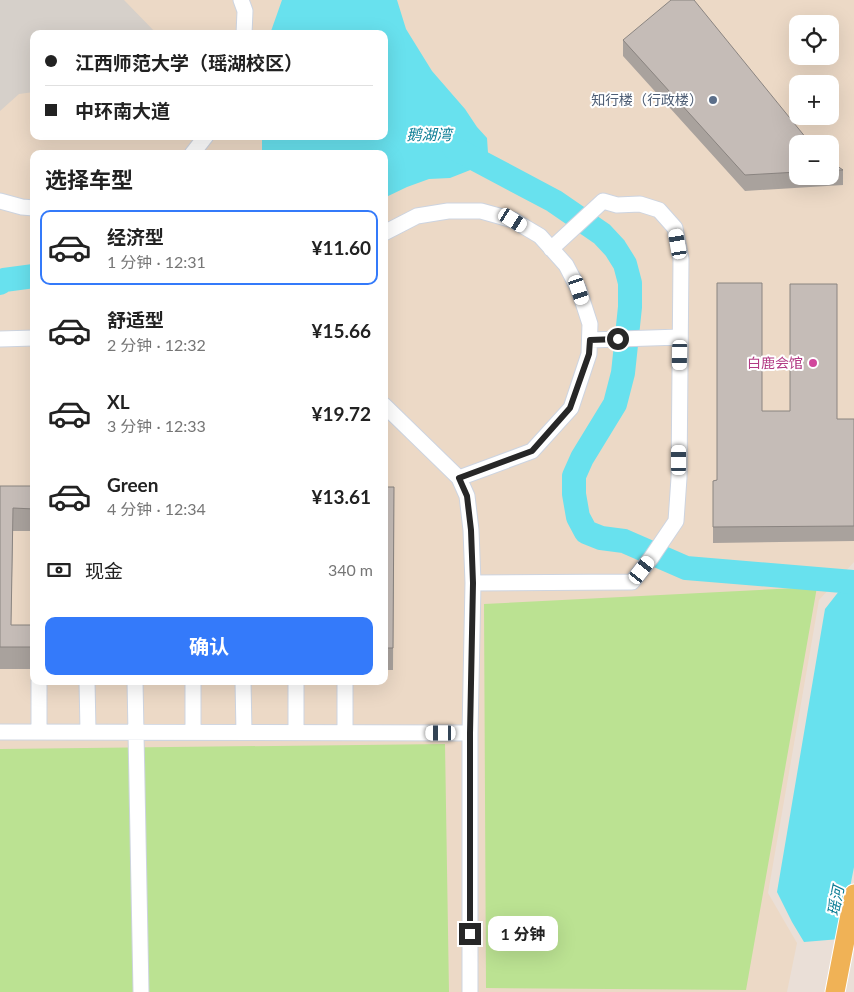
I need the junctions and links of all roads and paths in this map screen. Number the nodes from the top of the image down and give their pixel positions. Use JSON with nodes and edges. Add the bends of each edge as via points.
{"nodes":[{"id":1,"x":241,"y":0,"type":"edge"},
{"id":2,"x":244,"y":30,"type":"edge"},
{"id":3,"x":203,"y":140,"type":"edge"},
{"id":4,"x":195,"y":150,"type":"edge"},
{"id":5,"x":0,"y":201,"type":"edge"},
{"id":6,"x":30,"y":208,"type":"edge"},
{"id":7,"x":388,"y":231,"type":"edge"},
{"id":8,"x":551,"y":248,"type":"junction"},
{"id":9,"x":680,"y":337,"type":"junction"},
{"id":10,"x":30,"y":338,"type":"edge"},
{"id":11,"x":0,"y":339,"type":"edge"},
{"id":12,"x":590,"y":340,"type":"junction"},
{"id":13,"x":388,"y":409,"type":"edge"},
{"id":14,"x":459,"y":478,"type":"junction"},
{"id":15,"x":473,"y":583,"type":"junction"},
{"id":16,"x":38,"y":685,"type":"edge"},
{"id":17,"x":88,"y":685,"type":"edge"},
{"id":18,"x":135,"y":685,"type":"edge"},
{"id":19,"x":194,"y":685,"type":"edge"},
{"id":20,"x":243,"y":685,"type":"edge"},
{"id":21,"x":296,"y":685,"type":"edge"},
{"id":22,"x":345,"y":685,"type":"edge"},
{"id":23,"x":88,"y":731,"type":"junction"},
{"id":24,"x":135,"y":731,"type":"junction"},
{"id":25,"x":0,"y":732,"type":"edge"},
{"id":26,"x":39,"y":732,"type":"junction"},
{"id":27,"x":193,"y":732,"type":"junction"},
{"id":28,"x":244,"y":732,"type":"junction"},
{"id":29,"x":296,"y":732,"type":"junction"},
{"id":30,"x":345,"y":732,"type":"junction"},
{"id":31,"x":470,"y":733,"type":"junction"},
{"id":32,"x":854,"y":894,"type":"edge"},
{"id":33,"x":141,"y":992,"type":"edge"},
{"id":34,"x":470,"y":992,"type":"edge"},
{"id":35,"x":835,"y":992,"type":"edge"}],
"edges":[{"from":1,"to":2,"type":"street","via":[[245,11]]},
{"from":3,"to":4,"type":"street"},
{"from":5,"to":6,"type":"street"},
{"from":7,"to":8,"type":"street","via":[[417,216],[448,211],[481,211],[513,220],[540,236]]},
{"from":8,"to":9,"type":"street","via":[[603,200],[617,206],[640,204],[659,210],[675,228],[681,260]]},
{"from":8,"to":12,"type":"street","via":[[566,265],[579,290],[590,324]]},
{"from":9,"to":12,"type":"street"},
{"from":9,"to":15,"type":"street","via":[[676,521],[632,582]]},
{"from":10,"to":11,"type":"street"},
{"from":12,"to":14,"type":"street","via":[[589,354],[570,408],[532,451]]},
{"from":13,"to":14,"type":"street"},
{"from":14,"to":15,"type":"street","via":[[467,496]]},
{"from":15,"to":31,"type":"street"},
{"from":16,"to":26,"type":"street"},
{"from":17,"to":23,"type":"street"},
{"from":18,"to":24,"type":"street"},
{"from":19,"to":27,"type":"street"},
{"from":20,"to":28,"type":"street"},
{"from":21,"to":29,"type":"street"},
{"from":22,"to":30,"type":"street"},
{"from":23,"to":24,"type":"street"},
{"from":23,"to":26,"type":"street"},
{"from":24,"to":27,"type":"street"},
{"from":24,"to":33,"type":"street"},
{"from":25,"to":26,"type":"street"},
{"from":27,"to":28,"type":"street"},
{"from":28,"to":29,"type":"street"},
{"from":29,"to":30,"type":"street"},
{"from":30,"to":31,"type":"street"},
{"from":31,"to":34,"type":"street"},
{"from":32,"to":35,"type":"main road"}]}
